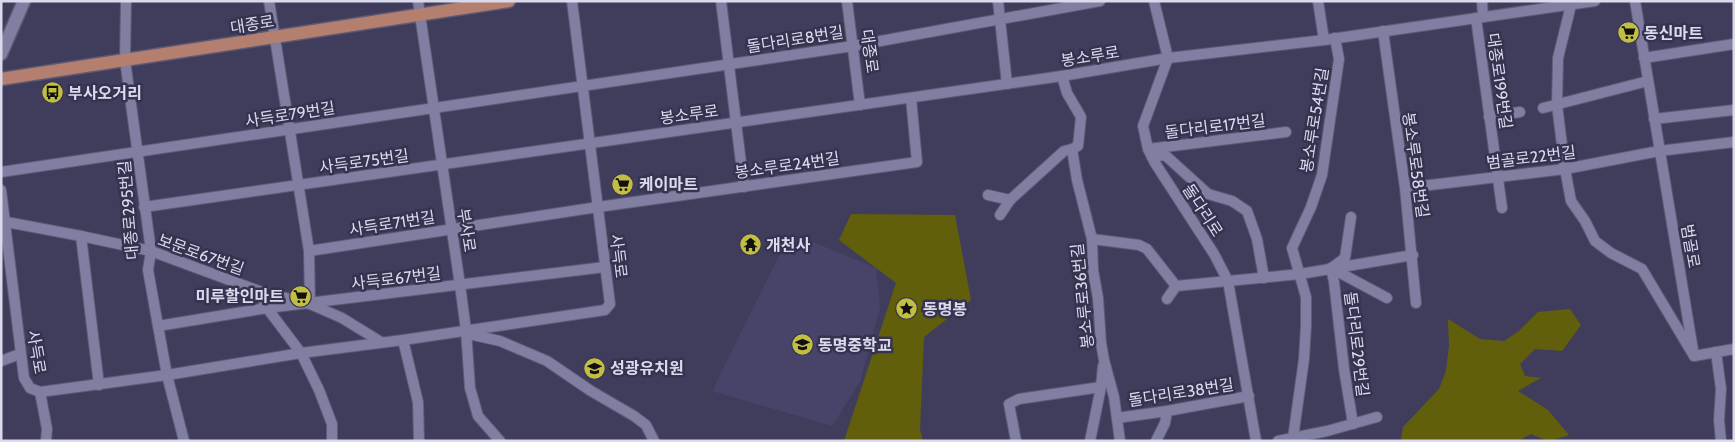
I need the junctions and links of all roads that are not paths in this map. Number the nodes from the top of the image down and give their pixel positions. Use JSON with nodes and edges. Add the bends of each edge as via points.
{"nodes":[{"id":1,"x":24,"y":1,"type":"edge"},
{"id":2,"x":126,"y":1,"type":"edge"},
{"id":3,"x":269,"y":1,"type":"edge"},
{"id":4,"x":418,"y":1,"type":"edge"},
{"id":5,"x":509,"y":1,"type":"edge"},
{"id":6,"x":572,"y":1,"type":"edge"},
{"id":7,"x":721,"y":1,"type":"edge"},
{"id":8,"x":847,"y":1,"type":"edge"},
{"id":9,"x":998,"y":1,"type":"edge"},
{"id":10,"x":1100,"y":1,"type":"edge"},
{"id":11,"x":1154,"y":1,"type":"edge"},
{"id":12,"x":1318,"y":1,"type":"edge"},
{"id":13,"x":1482,"y":1,"type":"edge"},
{"id":14,"x":1595,"y":1,"type":"edge"},
{"id":15,"x":1634,"y":1,"type":"edge"},
{"id":16,"x":1571,"y":5,"type":"junction"},
{"id":17,"x":419,"y":15,"type":"junction"},
{"id":18,"x":1479,"y":18,"type":"junction"},
{"id":19,"x":1000,"y":19,"type":"junction"},
{"id":20,"x":1383,"y":31,"type":"junction"},
{"id":21,"x":275,"y":37,"type":"junction"},
{"id":22,"x":1335,"y":38,"type":"junction"},
{"id":23,"x":1324,"y":40,"type":"junction"},
{"id":24,"x":1734,"y":44,"type":"edge"},
{"id":25,"x":852,"y":46,"type":"junction"},
{"id":26,"x":1,"y":54,"type":"edge"},
{"id":27,"x":1168,"y":58,"type":"junction"},
{"id":28,"x":1644,"y":58,"type":"junction"},
{"id":29,"x":125,"y":60,"type":"junction"},
{"id":30,"x":729,"y":65,"type":"junction"},
{"id":31,"x":1062,"y":76,"type":"junction"},
{"id":32,"x":1,"y":79,"type":"edge"},
{"id":33,"x":1648,"y":81,"type":"junction"},
{"id":34,"x":1007,"y":84,"type":"junction"},
{"id":35,"x":582,"y":86,"type":"junction"},
{"id":36,"x":911,"y":98,"type":"junction"},
{"id":37,"x":860,"y":105,"type":"junction"},
{"id":38,"x":1558,"y":105,"type":"junction"},
{"id":39,"x":434,"y":107,"type":"junction"},
{"id":40,"x":1543,"y":108,"type":"dead end"},
{"id":41,"x":1734,"y":110,"type":"edge"},
{"id":42,"x":1520,"y":112,"type":"dead end"},
{"id":43,"x":1489,"y":117,"type":"junction"},
{"id":44,"x":1654,"y":119,"type":"junction"},
{"id":45,"x":736,"y":122,"type":"junction"},
{"id":46,"x":290,"y":129,"type":"junction"},
{"id":47,"x":1286,"y":132,"type":"dead end"},
{"id":48,"x":1734,"y":142,"type":"edge"},
{"id":49,"x":590,"y":143,"type":"junction"},
{"id":50,"x":1072,"y":149,"type":"junction"},
{"id":51,"x":1660,"y":151,"type":"junction"},
{"id":52,"x":138,"y":152,"type":"junction"},
{"id":53,"x":1150,"y":153,"type":"junction"},
{"id":54,"x":442,"y":164,"type":"junction"},
{"id":55,"x":1565,"y":169,"type":"junction"},
{"id":56,"x":1,"y":172,"type":"edge"},
{"id":57,"x":1498,"y":176,"type":"junction"},
{"id":58,"x":298,"y":186,"type":"junction"},
{"id":59,"x":744,"y":187,"type":"junction"},
{"id":60,"x":1405,"y":188,"type":"junction"},
{"id":61,"x":1,"y":190,"type":"edge"},
{"id":62,"x":988,"y":194,"type":"dead end"},
{"id":63,"x":1010,"y":200,"type":"junction"},
{"id":64,"x":144,"y":207,"type":"junction"},
{"id":65,"x":598,"y":207,"type":"junction"},
{"id":66,"x":1502,"y":208,"type":"dead end"},
{"id":67,"x":1000,"y":215,"type":"dead end"},
{"id":68,"x":1351,"y":217,"type":"dead end"},
{"id":69,"x":4,"y":222,"type":"edge"},
{"id":70,"x":452,"y":229,"type":"junction"},
{"id":71,"x":81,"y":236,"type":"junction"},
{"id":72,"x":1092,"y":238,"type":"junction"},
{"id":73,"x":151,"y":251,"type":"junction"},
{"id":74,"x":309,"y":251,"type":"junction"},
{"id":75,"x":1413,"y":255,"type":"junction"},
{"id":76,"x":605,"y":266,"type":"junction"},
{"id":77,"x":1331,"y":268,"type":"junction"},
{"id":78,"x":1300,"y":274,"type":"junction"},
{"id":79,"x":1264,"y":278,"type":"junction"},
{"id":80,"x":1228,"y":281,"type":"junction"},
{"id":81,"x":460,"y":285,"type":"junction"},
{"id":82,"x":1176,"y":286,"type":"junction"},
{"id":83,"x":258,"y":290,"type":"junction"},
{"id":84,"x":1387,"y":298,"type":"dead end"},
{"id":85,"x":1167,"y":299,"type":"dead end"},
{"id":86,"x":1416,"y":303,"type":"dead end"},
{"id":87,"x":310,"y":304,"type":"junction"},
{"id":88,"x":267,"y":308,"type":"junction"},
{"id":89,"x":158,"y":326,"type":"junction"},
{"id":90,"x":466,"y":330,"type":"junction"},
{"id":91,"x":403,"y":340,"type":"junction"},
{"id":92,"x":381,"y":342,"type":"junction"},
{"id":93,"x":1734,"y":348,"type":"edge"},
{"id":94,"x":301,"y":352,"type":"junction"},
{"id":95,"x":1716,"y":352,"type":"junction"},
{"id":96,"x":20,"y":354,"type":"junction"},
{"id":97,"x":1694,"y":356,"type":"junction"},
{"id":98,"x":1104,"y":360,"type":"junction"},
{"id":99,"x":1,"y":361,"type":"edge"},
{"id":100,"x":167,"y":375,"type":"junction"},
{"id":101,"x":99,"y":385,"type":"junction"},
{"id":102,"x":1101,"y":386,"type":"junction"},
{"id":103,"x":40,"y":392,"type":"junction"},
{"id":104,"x":1249,"y":396,"type":"junction"},
{"id":105,"x":1167,"y":412,"type":"junction"},
{"id":106,"x":1376,"y":417,"type":"dead end"},
{"id":107,"x":1118,"y":418,"type":"junction"},
{"id":108,"x":1353,"y":424,"type":"junction"},
{"id":109,"x":1328,"y":436,"type":"edge"},
{"id":110,"x":1293,"y":438,"type":"junction"},
{"id":111,"x":46,"y":441,"type":"edge"},
{"id":112,"x":184,"y":441,"type":"edge"},
{"id":113,"x":332,"y":441,"type":"edge"},
{"id":114,"x":419,"y":441,"type":"edge"},
{"id":115,"x":500,"y":441,"type":"edge"},
{"id":116,"x":654,"y":441,"type":"edge"},
{"id":117,"x":1016,"y":441,"type":"edge"},
{"id":118,"x":1090,"y":441,"type":"edge"},
{"id":119,"x":1120,"y":441,"type":"edge"},
{"id":120,"x":1156,"y":441,"type":"edge"},
{"id":121,"x":1256,"y":441,"type":"edge"},
{"id":122,"x":1278,"y":441,"type":"edge"},
{"id":123,"x":1721,"y":441,"type":"edge"}],
"edges":[{"from":1,"to":26,"type":"street"},
{"from":2,"to":29,"type":"street","name":"대종로295번길"},
{"from":3,"to":21,"type":"street"},
{"from":4,"to":17,"type":"street","name":"부사로"},
{"from":5,"to":17,"type":"main road","name":"대종로"},
{"from":6,"to":35,"type":"street","name":"사득로"},
{"from":7,"to":30,"type":"street"},
{"from":8,"to":25,"type":"street","name":"대종로"},
{"from":9,"to":19,"type":"street"},
{"from":10,"to":19,"type":"street","name":"돌다리로8번길"},
{"from":11,"to":27,"type":"street"},
{"from":12,"to":23,"type":"street"},
{"from":13,"to":18,"type":"street","name":"대종로199번길"},
{"from":14,"to":16,"type":"street","name":"봉소루로"},
{"from":15,"to":28,"type":"street","name":"범골로"},
{"from":16,"to":18,"type":"street","name":"봉소루로"},
{"from":16,"to":38,"type":"street","via":[[1558,58]]},
{"from":17,"to":21,"type":"main road","name":"대종로"},
{"from":17,"to":39,"type":"street","name":"부사로"},
{"from":18,"to":20,"type":"street","name":"봉소루로"},
{"from":18,"to":43,"type":"street","name":"대종로199번길"},
{"from":19,"to":25,"type":"street","name":"돌다리로8번길"},
{"from":19,"to":34,"type":"street"},
{"from":20,"to":22,"type":"street","name":"봉소루로"},
{"from":20,"to":60,"type":"street","name":"봉소루로58번길"},
{"from":21,"to":29,"type":"main road","name":"대종로"},
{"from":21,"to":46,"type":"street"},
{"from":22,"to":23,"type":"street","name":"봉소루로"},
{"from":22,"to":78,"type":"street","name":"봉소루로54번길","via":[[1338,59],[1322,175],[1292,248]]},
{"from":23,"to":27,"type":"street","name":"봉소루로"},
{"from":24,"to":28,"type":"street"},
{"from":25,"to":30,"type":"street","name":"돌다리로8번길"},
{"from":25,"to":37,"type":"street","name":"대종로"},
{"from":27,"to":31,"type":"street","name":"봉소루로"},
{"from":27,"to":53,"type":"street","name":"돌다리로","via":[[1143,126]]},
{"from":28,"to":33,"type":"street","name":"범골로"},
{"from":29,"to":32,"type":"main road","name":"대종로"},
{"from":29,"to":52,"type":"street","name":"대종로295번길"},
{"from":30,"to":35,"type":"street","name":"돌다리로8번길"},
{"from":30,"to":45,"type":"street"},
{"from":31,"to":34,"type":"street","name":"봉소루로"},
{"from":31,"to":50,"type":"street","name":"봉소루로36번길","via":[[1066,94],[1081,116],[1078,146]]},
{"from":33,"to":38,"type":"street"},
{"from":33,"to":44,"type":"street","name":"범골로"},
{"from":34,"to":36,"type":"street","name":"봉소루로"},
{"from":35,"to":39,"type":"street","name":"사득로79번길"},
{"from":35,"to":49,"type":"street","name":"사득로"},
{"from":36,"to":37,"type":"street","name":"봉소루로"},
{"from":36,"to":59,"type":"street","name":"봉소루로24번길","via":[[917,162]]},
{"from":37,"to":45,"type":"street","name":"봉소루로"},
{"from":38,"to":40,"type":"street"},
{"from":38,"to":55,"type":"street"},
{"from":39,"to":46,"type":"street","name":"사득로79번길"},
{"from":39,"to":54,"type":"street","name":"부사로"},
{"from":41,"to":44,"type":"street"},
{"from":42,"to":43,"type":"street"},
{"from":43,"to":57,"type":"street","name":"대종로199번길"},
{"from":44,"to":51,"type":"street","name":"범골로"},
{"from":45,"to":49,"type":"street","name":"봉소루로"},
{"from":45,"to":59,"type":"street"},
{"from":46,"to":52,"type":"street","name":"사득로79번길"},
{"from":46,"to":58,"type":"street"},
{"from":47,"to":53,"type":"street","name":"돌다리로17번길"},
{"from":48,"to":51,"type":"street","name":"범골로22번길"},
{"from":49,"to":54,"type":"street","name":"사득로75번길"},
{"from":49,"to":65,"type":"street","name":"사득로"},
{"from":50,"to":63,"type":"street","via":[[1064,151]]},
{"from":50,"to":72,"type":"street","name":"봉소루로36번길"},
{"from":51,"to":55,"type":"street","name":"범골로22번길"},
{"from":51,"to":97,"type":"street","name":"범골로"},
{"from":52,"to":56,"type":"street","name":"사득로79번길"},
{"from":52,"to":64,"type":"street","name":"대종로295번길"},
{"from":53,"to":79,"type":"street","via":[[1164,155],[1208,194],[1232,201],[1247,211],[1257,239]]},
{"from":53,"to":80,"type":"street","name":"돌다리로"},
{"from":54,"to":58,"type":"street","name":"사득로75번길"},
{"from":54,"to":70,"type":"street","name":"부사로"},
{"from":55,"to":57,"type":"street","name":"범골로22번길"},
{"from":55,"to":97,"type":"street","via":[[1571,201],[1596,241],[1642,269]]},
{"from":57,"to":60,"type":"street","name":"범골로22번길"},
{"from":57,"to":66,"type":"street","name":"대종로199번길"},
{"from":58,"to":64,"type":"street","name":"사득로75번길"},
{"from":58,"to":74,"type":"street"},
{"from":59,"to":65,"type":"street","name":"봉소루로24번길"},
{"from":60,"to":75,"type":"street","name":"봉소루로58번길"},
{"from":61,"to":69,"type":"street","name":"사득로"},
{"from":62,"to":63,"type":"street"},
{"from":63,"to":67,"type":"street"},
{"from":64,"to":73,"type":"street","name":"대종로295번길"},
{"from":65,"to":70,"type":"street","name":"사득로71번길"},
{"from":65,"to":76,"type":"street","name":"사득로"},
{"from":68,"to":77,"type":"street","via":[[1345,258]]},
{"from":69,"to":71,"type":"street","name":"보문로67번길"},
{"from":69,"to":96,"type":"street","name":"사득로"},
{"from":70,"to":74,"type":"street","name":"사득로71번길"},
{"from":70,"to":81,"type":"street","name":"부사로"},
{"from":71,"to":73,"type":"street","name":"보문로67번길"},
{"from":71,"to":101,"type":"street"},
{"from":72,"to":82,"type":"street","via":[[1139,245],[1147,250]]},
{"from":72,"to":98,"type":"street","name":"봉소루로36번길"},
{"from":73,"to":83,"type":"street","name":"보문로67번길"},
{"from":73,"to":89,"type":"street","name":"대종로295번길","via":[[148,270]]},
{"from":74,"to":87,"type":"street"},
{"from":75,"to":77,"type":"street"},
{"from":75,"to":86,"type":"street","name":"봉소루로58번길"},
{"from":76,"to":81,"type":"street","name":"사득로67번길"},
{"from":76,"to":90,"type":"street","name":"사득로","via":[[610,304],[605,310]]},
{"from":77,"to":78,"type":"street"},
{"from":77,"to":84,"type":"street"},
{"from":77,"to":108,"type":"street","name":"돌다리로29번길"},
{"from":78,"to":79,"type":"street"},
{"from":78,"to":110,"type":"street","name":"봉소루로54번길","via":[[1306,296],[1306,326]]},
{"from":79,"to":80,"type":"street"},
{"from":80,"to":82,"type":"street"},
{"from":80,"to":104,"type":"street","name":"돌다리로"},
{"from":81,"to":87,"type":"street","name":"사득로67번길"},
{"from":81,"to":90,"type":"street","name":"부사로"},
{"from":82,"to":85,"type":"street"},
{"from":83,"to":87,"type":"street","name":"보문로67번길"},
{"from":83,"to":88,"type":"street"},
{"from":87,"to":88,"type":"street"},
{"from":87,"to":92,"type":"street","name":"보문로67번길","via":[[342,318]]},
{"from":88,"to":89,"type":"street"},
{"from":88,"to":94,"type":"street"},
{"from":89,"to":100,"type":"street","name":"대종로295번길"},
{"from":90,"to":91,"type":"street","name":"사득로"},
{"from":90,"to":115,"type":"street","name":"부사로","via":[[468,376],[474,404],[478,416]]},
{"from":90,"to":116,"type":"street","via":[[547,361],[640,420]]},
{"from":91,"to":92,"type":"street","name":"사득로"},
{"from":91,"to":114,"type":"street","via":[[418,402]]},
{"from":92,"to":94,"type":"street","name":"사득로"},
{"from":93,"to":95,"type":"street"},
{"from":94,"to":100,"type":"street","name":"사득로"},
{"from":94,"to":113,"type":"street","via":[[332,424]]},
{"from":95,"to":97,"type":"street"},
{"from":95,"to":123,"type":"street"},
{"from":96,"to":99,"type":"street"},
{"from":96,"to":103,"type":"street","name":"사득로","via":[[24,378],[30,388]]},
{"from":98,"to":102,"type":"street"},
{"from":98,"to":107,"type":"street","name":"봉소루로36번길"},
{"from":100,"to":101,"type":"street","name":"사득로"},
{"from":100,"to":112,"type":"street","name":"대종로295번길"},
{"from":101,"to":103,"type":"street","name":"사득로"},
{"from":102,"to":117,"type":"street","via":[[1019,399],[1009,404]]},
{"from":102,"to":118,"type":"street"},
{"from":103,"to":111,"type":"street"},
{"from":104,"to":105,"type":"street","name":"돌다리로38번길"},
{"from":104,"to":121,"type":"street","name":"돌다리로"},
{"from":105,"to":107,"type":"street","name":"돌다리로38번길"},
{"from":105,"to":120,"type":"street"},
{"from":106,"to":108,"type":"street"},
{"from":107,"to":119,"type":"street","name":"봉소루로36번길"},
{"from":108,"to":109,"type":"street"},
{"from":109,"to":110,"type":"street"},
{"from":110,"to":122,"type":"street"}]}
